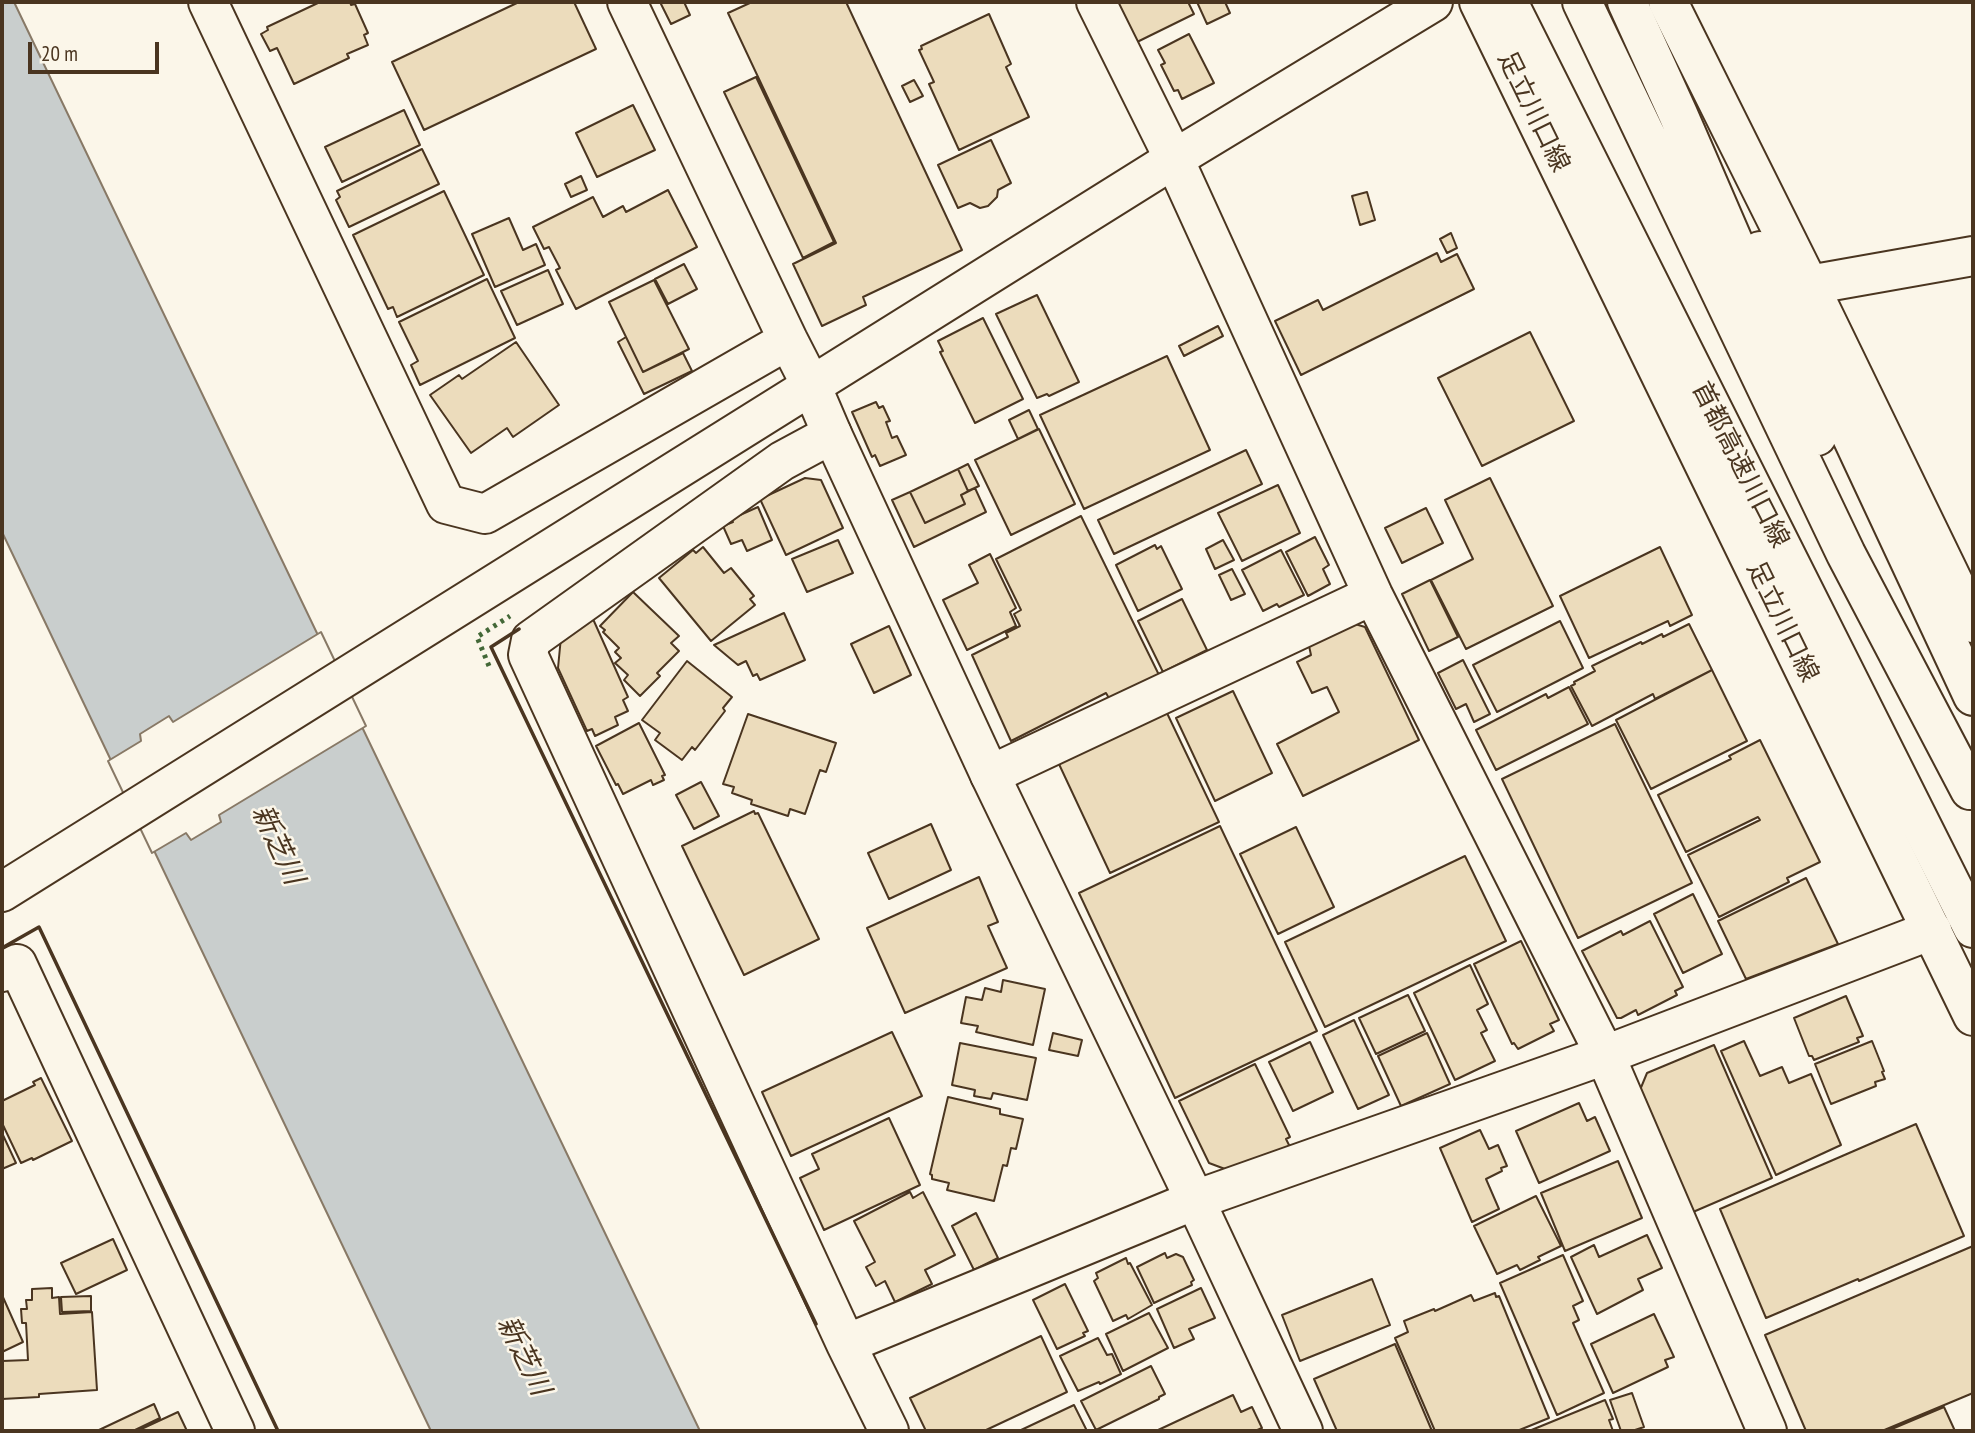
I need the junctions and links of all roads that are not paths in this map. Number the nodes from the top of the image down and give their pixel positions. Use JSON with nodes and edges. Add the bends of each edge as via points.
{"nodes":[{"id":1,"x":208,"y":2,"type":"edge"},
{"id":2,"x":627,"y":2,"type":"edge"},
{"id":3,"x":1096,"y":2,"type":"edge"},
{"id":4,"x":1433,"y":2,"type":"edge"},
{"id":5,"x":1479,"y":2,"type":"edge"},
{"id":6,"x":1508,"y":2,"type":"edge"},
{"id":7,"x":1582,"y":2,"type":"edge"},
{"id":8,"x":1627,"y":2,"type":"edge"},
{"id":9,"x":1668,"y":2,"type":"edge"},
{"id":10,"x":1678,"y":114,"type":"junction"},
{"id":11,"x":1174,"y":159,"type":"junction"},
{"id":12,"x":1973,"y":256,"type":"edge"},
{"id":13,"x":1810,"y":285,"type":"junction"},
{"id":14,"x":788,"y":340,"type":"junction"},
{"id":15,"x":811,"y":385,"type":"junction"},
{"id":16,"x":832,"y":435,"type":"junction"},
{"id":17,"x":1373,"y":595,"type":"junction"},
{"id":18,"x":1973,"y":623,"type":"edge"},
{"id":19,"x":1973,"y":696,"type":"edge"},
{"id":20,"x":990,"y":775,"type":"junction"},
{"id":21,"x":1972,"y":794,"type":"edge"},
{"id":22,"x":2,"y":892,"type":"edge"},
{"id":23,"x":1973,"y":928,"type":"edge"},
{"id":24,"x":1932,"y":930,"type":"junction"},
{"id":25,"x":2,"y":972,"type":"edge"},
{"id":26,"x":1973,"y":1016,"type":"edge"},
{"id":27,"x":1605,"y":1055,"type":"junction"},
{"id":28,"x":1195,"y":1200,"type":"junction"},
{"id":29,"x":846,"y":1343,"type":"junction"},
{"id":30,"x":235,"y":1431,"type":"edge"},
{"id":31,"x":889,"y":1431,"type":"edge"},
{"id":32,"x":1303,"y":1431,"type":"edge"},
{"id":33,"x":1767,"y":1431,"type":"edge"}],
"edges":[{"from":1,"to":14,"type":"main road","via":[[446,504],[485,513]]},
{"from":2,"to":14,"type":"main road"},
{"from":3,"to":11,"type":"main road"},
{"from":4,"to":11,"type":"main road"},
{"from":5,"to":24,"type":"main road","name":"足立川口線"},
{"from":6,"to":23,"type":"main road","name":"首都高速川口線"},
{"from":7,"to":21,"type":"main road","via":[[1846,554]]},
{"from":8,"to":10,"type":"main road"},
{"from":9,"to":13,"type":"main road"},
{"from":10,"to":19,"type":"main road","via":[[1787,298]]},
{"from":10,"to":21,"type":"main road"},
{"from":11,"to":15,"type":"main road"},
{"from":11,"to":17,"type":"main road"},
{"from":12,"to":13,"type":"main road"},
{"from":13,"to":18,"type":"main road"},
{"from":14,"to":15,"type":"main road"},
{"from":15,"to":16,"type":"main road"},
{"from":15,"to":22,"type":"main road"},
{"from":16,"to":20,"type":"main road"},
{"from":16,"to":29,"type":"main road","via":[[782,461],[531,640],[528,656]]},
{"from":17,"to":20,"type":"main road"},
{"from":17,"to":27,"type":"main road"},
{"from":20,"to":28,"type":"main road"},
{"from":24,"to":26,"type":"main road","name":"足立川口線"},
{"from":24,"to":27,"type":"main road"},
{"from":25,"to":30,"type":"main road","via":[[17,964]]},
{"from":27,"to":28,"type":"main road"},
{"from":27,"to":33,"type":"main road"},
{"from":28,"to":29,"type":"main road"},
{"from":28,"to":32,"type":"main road"},
{"from":29,"to":31,"type":"main road"}]}
